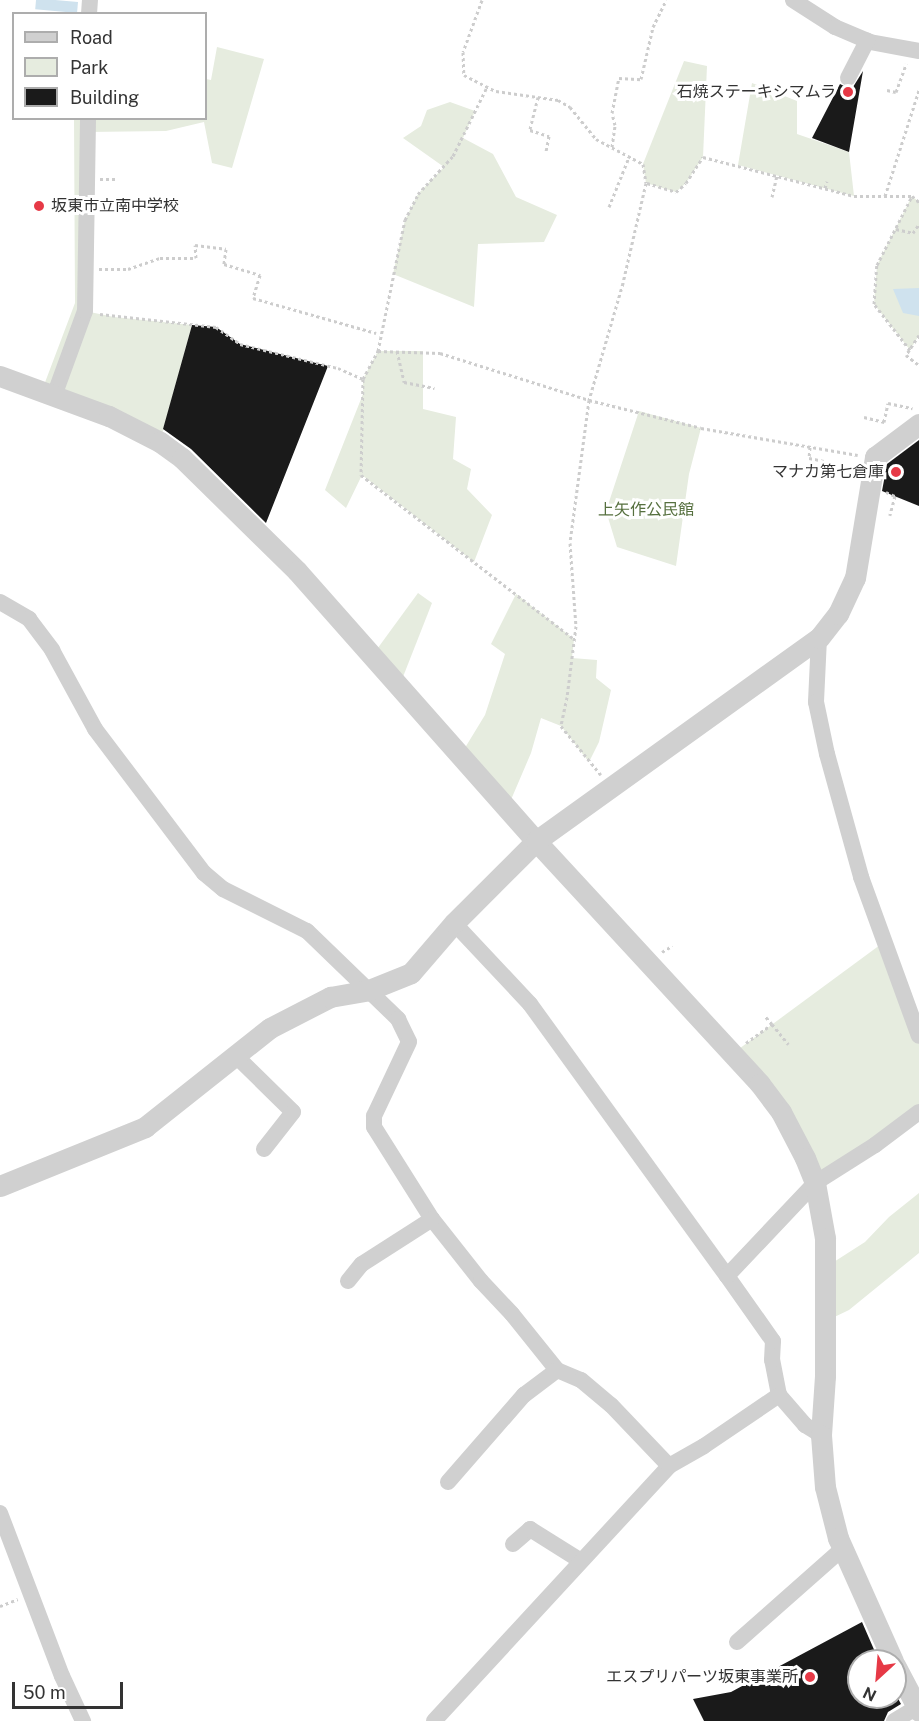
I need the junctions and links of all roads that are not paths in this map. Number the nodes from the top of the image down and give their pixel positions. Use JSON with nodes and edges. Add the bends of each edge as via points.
{"nodes":[{"id":1,"x":793,"y":0,"type":"edge"},
{"id":2,"x":867,"y":41,"type":"junction"},
{"id":3,"x":915,"y":50,"type":"edge"},
{"id":4,"x":848,"y":78,"type":"dead end"},
{"id":5,"x":88,"y":120,"type":"edge"},
{"id":6,"x":0,"y":376,"type":"edge"},
{"id":7,"x":54,"y":396,"type":"junction"},
{"id":8,"x":919,"y":424,"type":"edge"},
{"id":9,"x":0,"y":602,"type":"edge"},
{"id":10,"x":819,"y":638,"type":"junction"},
{"id":11,"x":536,"y":841,"type":"junction"},
{"id":12,"x":454,"y":923,"type":"junction"},
{"id":13,"x":369,"y":990,"type":"junction"},
{"id":14,"x":919,"y":1036,"type":"edge"},
{"id":15,"x":235,"y":1055,"type":"junction"},
{"id":16,"x":919,"y":1112,"type":"edge"},
{"id":17,"x":264,"y":1149,"type":"dead end"},
{"id":18,"x":815,"y":1183,"type":"junction"},
{"id":19,"x":0,"y":1186,"type":"edge"},
{"id":20,"x":432,"y":1219,"type":"junction"},
{"id":21,"x":727,"y":1276,"type":"junction"},
{"id":22,"x":348,"y":1281,"type":"dead end"},
{"id":23,"x":557,"y":1370,"type":"junction"},
{"id":24,"x":779,"y":1395,"type":"junction"},
{"id":25,"x":821,"y":1435,"type":"junction"},
{"id":26,"x":669,"y":1466,"type":"junction"},
{"id":27,"x":447,"y":1482,"type":"dead end"},
{"id":28,"x":0,"y":1513,"type":"edge"},
{"id":29,"x":513,"y":1544,"type":"dead end"},
{"id":30,"x":842,"y":1549,"type":"junction"},
{"id":31,"x":581,"y":1561,"type":"junction"},
{"id":32,"x":737,"y":1642,"type":"dead end"},
{"id":33,"x":888,"y":1649,"type":"edge"},
{"id":34,"x":907,"y":1688,"type":"edge"},
{"id":35,"x":918,"y":1709,"type":"edge"},
{"id":36,"x":441,"y":1719,"type":"edge"},
{"id":37,"x":83,"y":1721,"type":"edge"},
{"id":38,"x":894,"y":1721,"type":"edge"}],
"edges":[{"from":1,"to":2,"type":"street","via":[[835,27]]},
{"from":2,"to":3,"type":"street"},
{"from":2,"to":4,"type":"street"},
{"from":5,"to":7,"type":"street","via":[[85,311]]},
{"from":6,"to":7,"type":"street"},
{"from":7,"to":11,"type":"street","via":[[109,416],[182,458],[297,571]]},
{"from":8,"to":10,"type":"street","via":[[875,457],[855,578],[838,614]]},
{"from":9,"to":13,"type":"street","via":[[29,619],[52,650],[95,729],[204,873],[223,889],[307,932]]},
{"from":10,"to":11,"type":"street"},
{"from":10,"to":14,"type":"street","via":[[816,702],[827,754],[861,878]]},
{"from":11,"to":12,"type":"street"},
{"from":11,"to":18,"type":"street","via":[[781,1112]]},
{"from":12,"to":13,"type":"street","via":[[411,973]]},
{"from":12,"to":21,"type":"street","via":[[530,1004]]},
{"from":13,"to":15,"type":"street","via":[[330,997],[270,1028]]},
{"from":13,"to":20,"type":"street","via":[[398,1019],[409,1042],[374,1116],[374,1127]]},
{"from":15,"to":17,"type":"street","via":[[293,1112]]},
{"from":15,"to":19,"type":"street","via":[[145,1127]]},
{"from":16,"to":18,"type":"street"},
{"from":18,"to":21,"type":"street"},
{"from":18,"to":25,"type":"street","via":[[825,1238]]},
{"from":20,"to":22,"type":"street","via":[[362,1264]]},
{"from":20,"to":23,"type":"street"},
{"from":21,"to":24,"type":"street","via":[[773,1341]]},
{"from":23,"to":26,"type":"street","via":[[581,1380]]},
{"from":23,"to":27,"type":"street","via":[[524,1395]]},
{"from":24,"to":25,"type":"street","via":[[805,1425]]},
{"from":24,"to":26,"type":"street"},
{"from":25,"to":30,"type":"street","via":[[825,1487]]},
{"from":26,"to":31,"type":"street"},
{"from":28,"to":37,"type":"street"},
{"from":29,"to":31,"type":"street","via":[[530,1529]]},
{"from":30,"to":32,"type":"street"},
{"from":30,"to":33,"type":"street"},
{"from":31,"to":36,"type":"street"},
{"from":34,"to":35,"type":"street"},
{"from":35,"to":38,"type":"street"}]}
